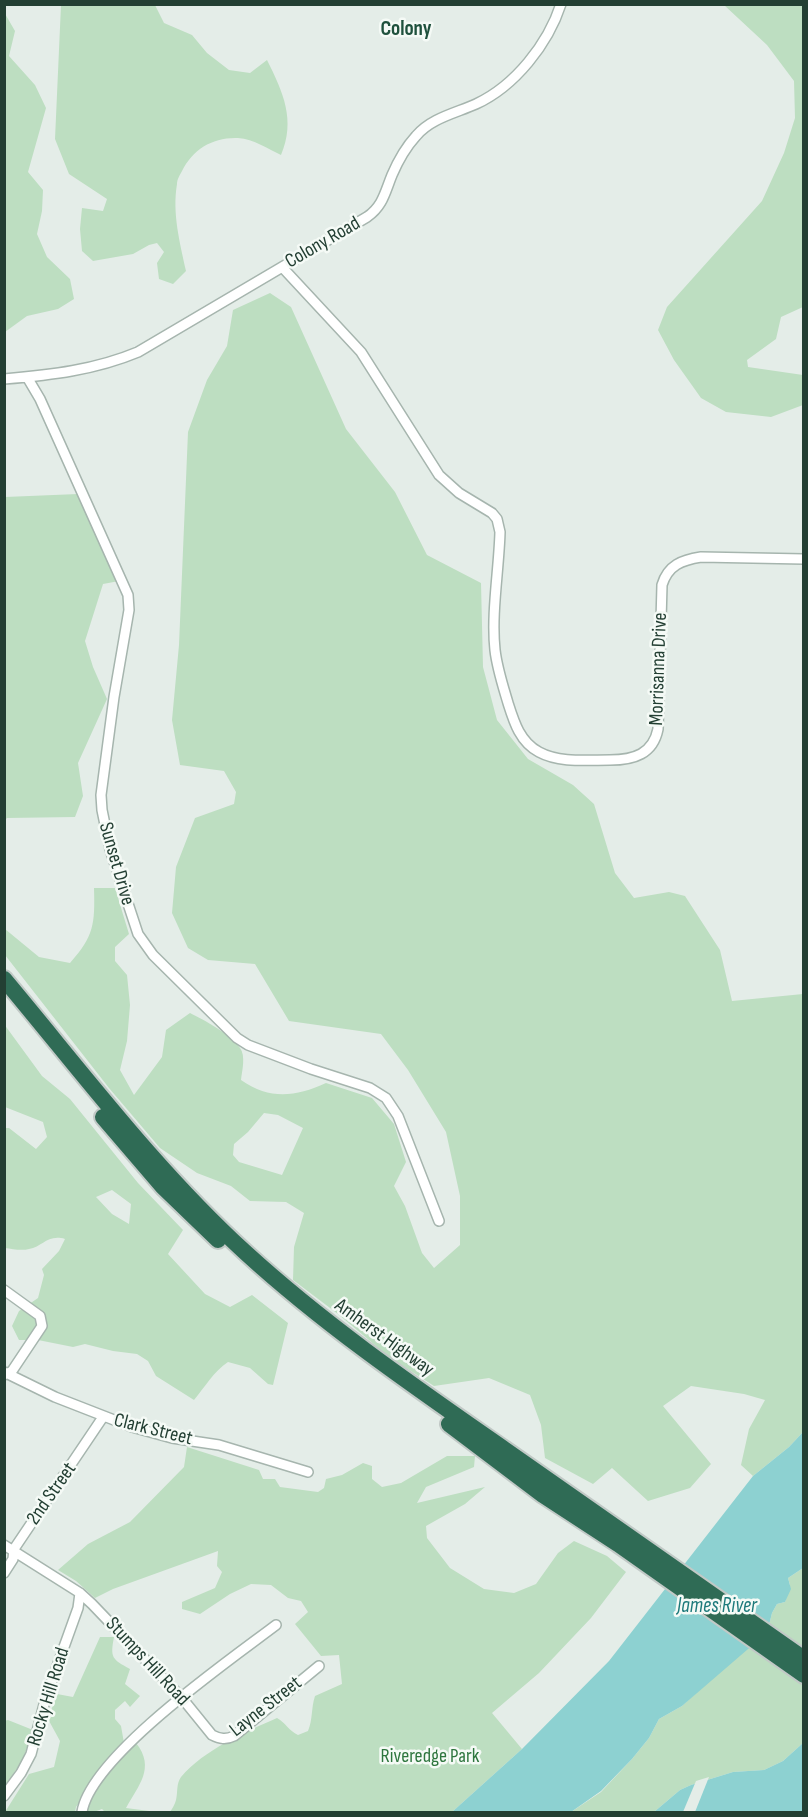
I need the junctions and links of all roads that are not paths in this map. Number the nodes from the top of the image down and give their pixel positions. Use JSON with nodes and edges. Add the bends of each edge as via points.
{"nodes":[{"id":1,"x":561,"y":4,"type":"edge"},
{"id":2,"x":282,"y":267,"type":"junction"},
{"id":3,"x":27,"y":377,"type":"junction"},
{"id":4,"x":4,"y":379,"type":"edge"},
{"id":5,"x":804,"y":559,"type":"edge"},
{"id":6,"x":4,"y":978,"type":"edge"},
{"id":7,"x":4,"y":996,"type":"edge"},
{"id":8,"x":439,"y":1221,"type":"dead end"},
{"id":9,"x":4,"y":1290,"type":"edge"},
{"id":10,"x":6,"y":1373,"type":"edge"},
{"id":11,"x":103,"y":1417,"type":"junction"},
{"id":12,"x":308,"y":1472,"type":"dead end"},
{"id":13,"x":622,"y":1539,"type":"junction"},
{"id":14,"x":4,"y":1545,"type":"edge"},
{"id":15,"x":14,"y":1551,"type":"junction"},
{"id":16,"x":4,"y":1573,"type":"edge"},
{"id":17,"x":80,"y":1593,"type":"junction"},
{"id":18,"x":276,"y":1625,"type":"dead end"},
{"id":19,"x":804,"y":1659,"type":"edge"},
{"id":20,"x":319,"y":1666,"type":"dead end"},
{"id":21,"x":804,"y":1675,"type":"edge"},
{"id":22,"x":182,"y":1698,"type":"junction"},
{"id":23,"x":212,"y":1735,"type":"joint"},
{"id":24,"x":4,"y":1796,"type":"edge"},
{"id":25,"x":82,"y":1812,"type":"edge"}],
"edges":[{"from":1,"to":2,"type":"street","name":"Colony Road","via":[[546,38],[503,87],[431,123],[416,135],[374,212]]},
{"from":2,"to":3,"type":"street","name":"Colony Road","via":[[138,352],[98,366]]},
{"from":2,"to":5,"type":"street","name":"Morrisanna Drive","via":[[361,352],[438,475],[497,519],[500,532],[494,633],[498,667],[516,728],[538,751],[561,759],[621,760],[642,755],[651,747],[658,729],[662,585],[674,565],[701,557]]},
{"from":3,"to":4,"type":"street","name":"Colony Road"},
{"from":3,"to":8,"type":"street","name":"Sunset Drive","via":[[128,595],[101,795],[110,849],[138,934],[153,955],[237,1038],[370,1088],[386,1098],[398,1116]]},
{"from":6,"to":13,"type":"highway","name":"Amherst Highway","via":[[119,1119],[244,1251],[334,1328]]},
{"from":7,"to":13,"type":"highway","name":"Amherst Highway","via":[[124,1143],[197,1221],[255,1274],[324,1332],[543,1495]]},
{"from":9,"to":10,"type":"street","via":[[42,1320],[39,1332]]},
{"from":10,"to":11,"type":"street","name":"Clark Street"},
{"from":11,"to":12,"type":"street","name":"Clark Street","via":[[172,1438],[219,1445]]},
{"from":11,"to":15,"type":"street","name":"2nd Street"},
{"from":13,"to":19,"type":"highway","name":"Amherst Highway"},
{"from":13,"to":21,"type":"highway","name":"Amherst Highway"},
{"from":14,"to":15,"type":"street","name":"Stumps Hill Road"},
{"from":15,"to":16,"type":"street","name":"2nd Street"},
{"from":15,"to":17,"type":"street","name":"Stumps Hill Road"},
{"from":17,"to":22,"type":"street","name":"Stumps Hill Road"},
{"from":17,"to":24,"type":"street","name":"Rocky Hill Road","via":[[31,1754]]},
{"from":18,"to":22,"type":"street"},
{"from":20,"to":23,"type":"street","name":"Layne Street","via":[[234,1736],[223,1739]]},
{"from":22,"to":23,"type":"street","name":"Stumps Hill Road"},
{"from":22,"to":25,"type":"street","via":[[117,1755],[87,1797]]}]}
